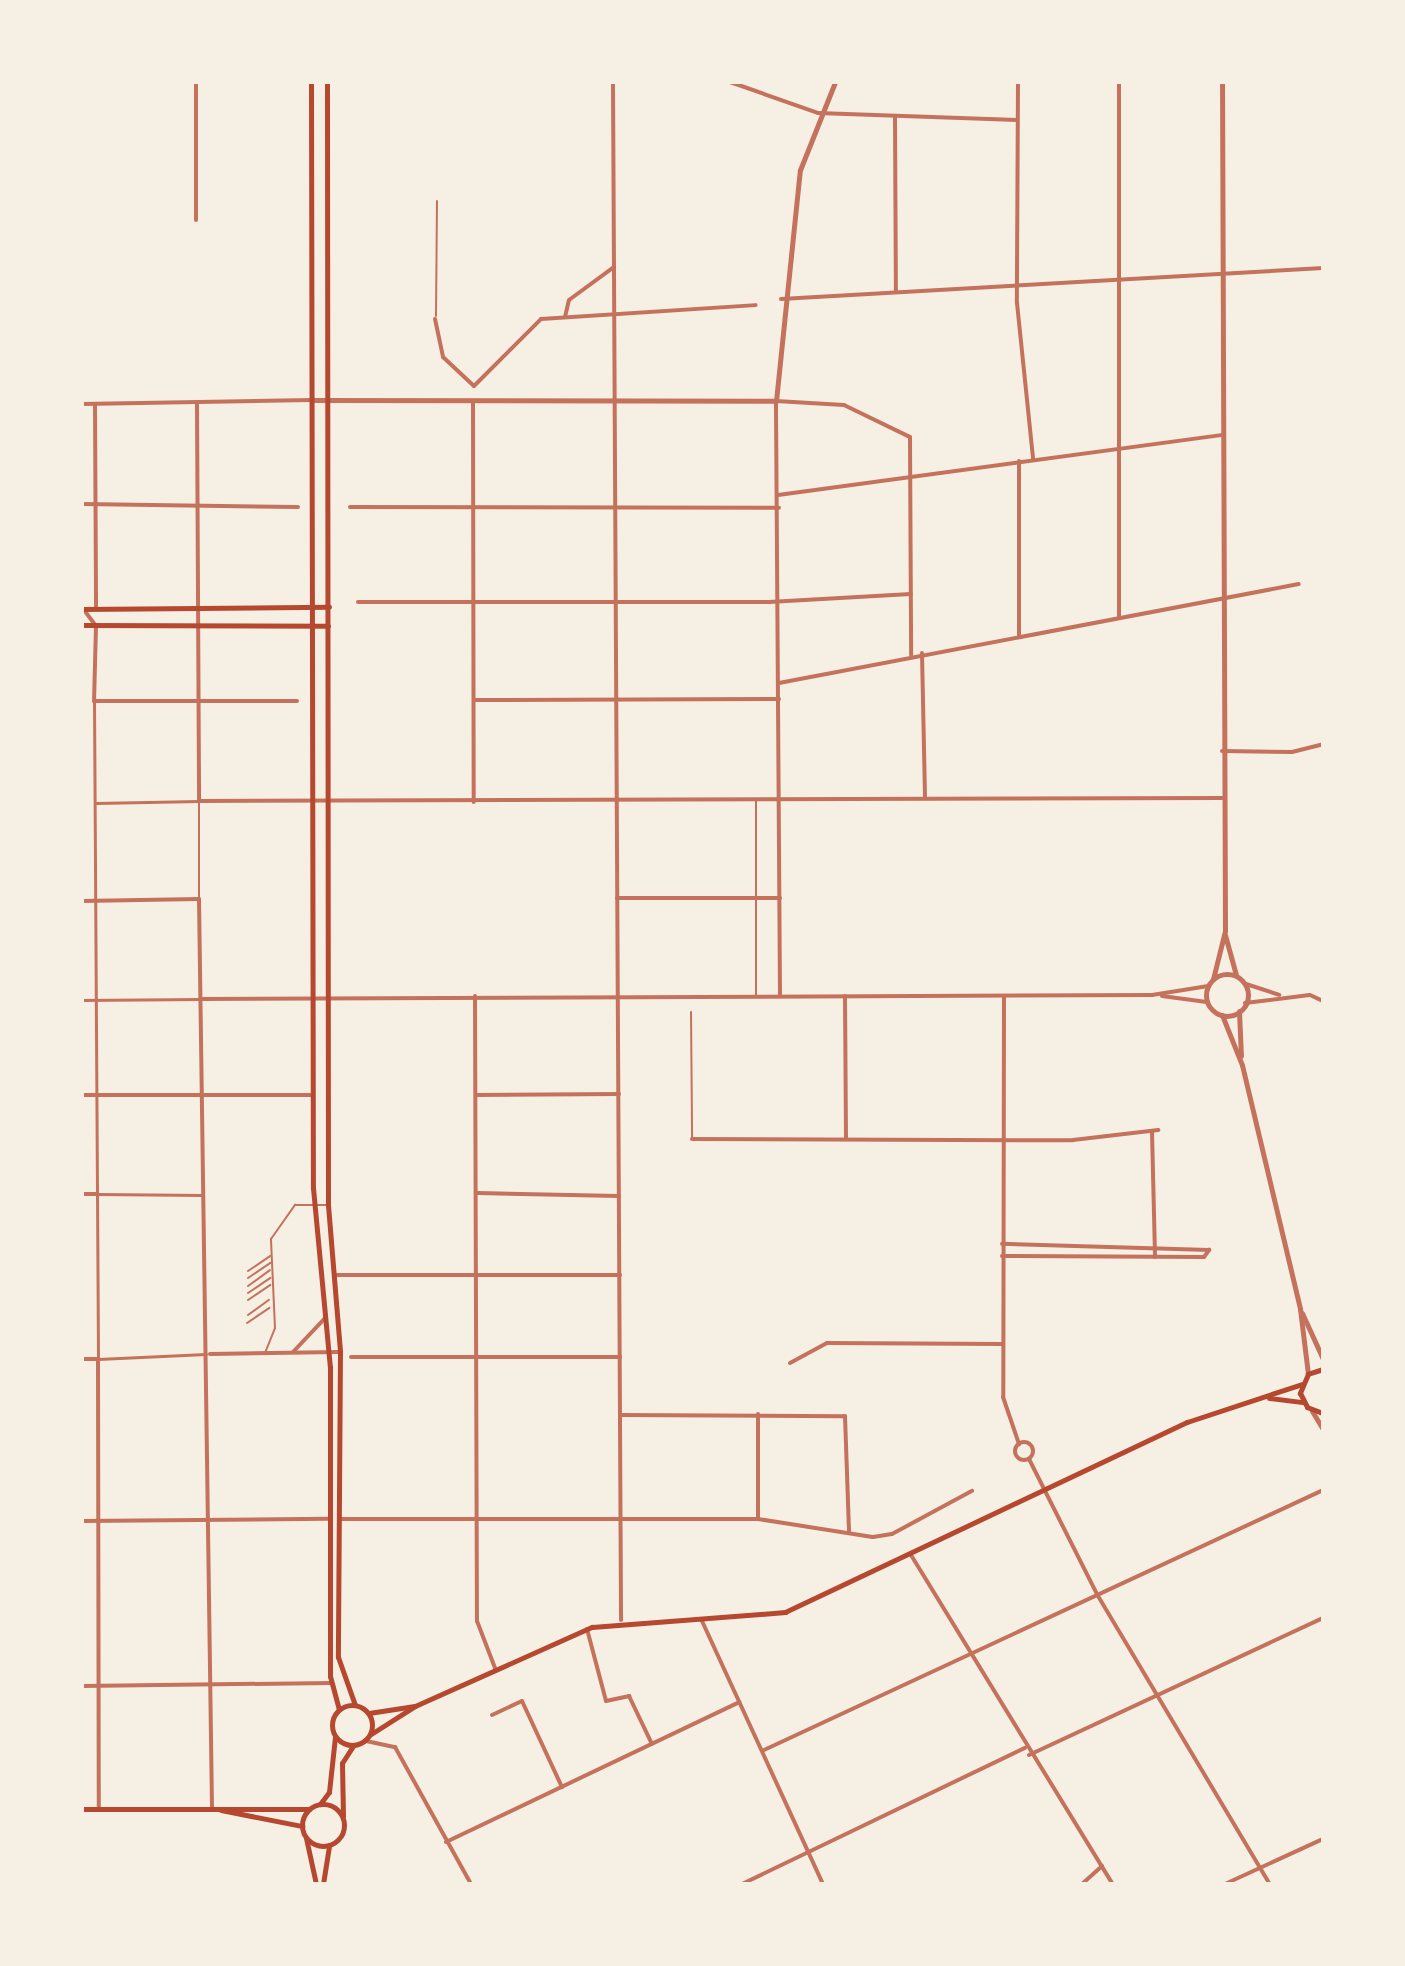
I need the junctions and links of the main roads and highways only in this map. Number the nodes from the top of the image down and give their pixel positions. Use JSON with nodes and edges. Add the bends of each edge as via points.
{"nodes":[{"id":1,"x":311,"y":82,"type":"edge"},
{"id":2,"x":327,"y":82,"type":"edge"},
{"id":3,"x":312,"y":607,"type":"junction"},
{"id":4,"x":329,"y":607,"type":"junction"},
{"id":5,"x":82,"y":609,"type":"edge"},
{"id":6,"x":82,"y":625,"type":"edge"},
{"id":7,"x":312,"y":626,"type":"junction"},
{"id":8,"x":328,"y":626,"type":"junction"},
{"id":9,"x":1323,"y":1369,"type":"edge"},
{"id":10,"x":1302,"y":1384,"type":"junction"},
{"id":11,"x":1264,"y":1398,"type":"junction"},
{"id":12,"x":1303,"y":1402,"type":"junction"},
{"id":13,"x":1323,"y":1413,"type":"edge"},
{"id":14,"x":355,"y":1705,"type":"junction"},
{"id":15,"x":415,"y":1706,"type":"junction"},
{"id":16,"x":339,"y":1709,"type":"junction"},
{"id":17,"x":369,"y":1713,"type":"junction"},
{"id":18,"x":371,"y":1734,"type":"junction"},
{"id":19,"x":335,"y":1736,"type":"junction"},
{"id":20,"x":353,"y":1746,"type":"junction"},
{"id":21,"x":320,"y":1804,"type":"junction"},
{"id":22,"x":82,"y":1809,"type":"edge"},
{"id":23,"x":212,"y":1809,"type":"junction"},
{"id":24,"x":309,"y":1809,"type":"junction"},
{"id":25,"x":343,"y":1821,"type":"junction"},
{"id":26,"x":302,"y":1826,"type":"junction"},
{"id":27,"x":306,"y":1837,"type":"junction"},
{"id":28,"x":329,"y":1845,"type":"junction"},
{"id":29,"x":316,"y":1884,"type":"edge"},
{"id":30,"x":323,"y":1884,"type":"edge"}],
"edges":[{"from":1,"to":3,"type":"main road"},
{"from":2,"to":4,"type":"main road"},
{"from":3,"to":4,"type":"main road"},
{"from":3,"to":5,"type":"main road"},
{"from":3,"to":7,"type":"main road"},
{"from":4,"to":8,"type":"main road"},
{"from":6,"to":7,"type":"main road"},
{"from":7,"to":8,"type":"main road"},
{"from":7,"to":16,"type":"main road","via":[[314,1204],[328,1353],[332,1683]]},
{"from":8,"to":14,"type":"main road","via":[[328,1205],[340,1352],[339,1673]]},
{"from":9,"to":10,"type":"main road","via":[[1308,1374]]},
{"from":10,"to":11,"type":"main road"},
{"from":10,"to":12,"type":"main road"},
{"from":11,"to":12,"type":"main road"},
{"from":11,"to":15,"type":"main road","via":[[1187,1422],[785,1612],[702,1621],[621,1620],[587,1629]]},
{"from":12,"to":13,"type":"main road"},
{"from":14,"to":16,"type":"main road"},
{"from":14,"to":17,"type":"main road"},
{"from":15,"to":17,"type":"main road"},
{"from":15,"to":18,"type":"main road"},
{"from":16,"to":19,"type":"main road"},
{"from":17,"to":18,"type":"main road"},
{"from":18,"to":20,"type":"main road"},
{"from":19,"to":20,"type":"main road"},
{"from":19,"to":21,"type":"main road","via":[[329,1792]]},
{"from":20,"to":25,"type":"main road","via":[[342,1763]]},
{"from":21,"to":24,"type":"main road"},
{"from":21,"to":25,"type":"main road"},
{"from":22,"to":23,"type":"main road"},
{"from":23,"to":24,"type":"main road"},
{"from":23,"to":26,"type":"main road"},
{"from":24,"to":26,"type":"main road"},
{"from":25,"to":28,"type":"main road"},
{"from":26,"to":27,"type":"main road"},
{"from":27,"to":28,"type":"main road"},
{"from":27,"to":29,"type":"main road"},
{"from":28,"to":30,"type":"main road"}]}
